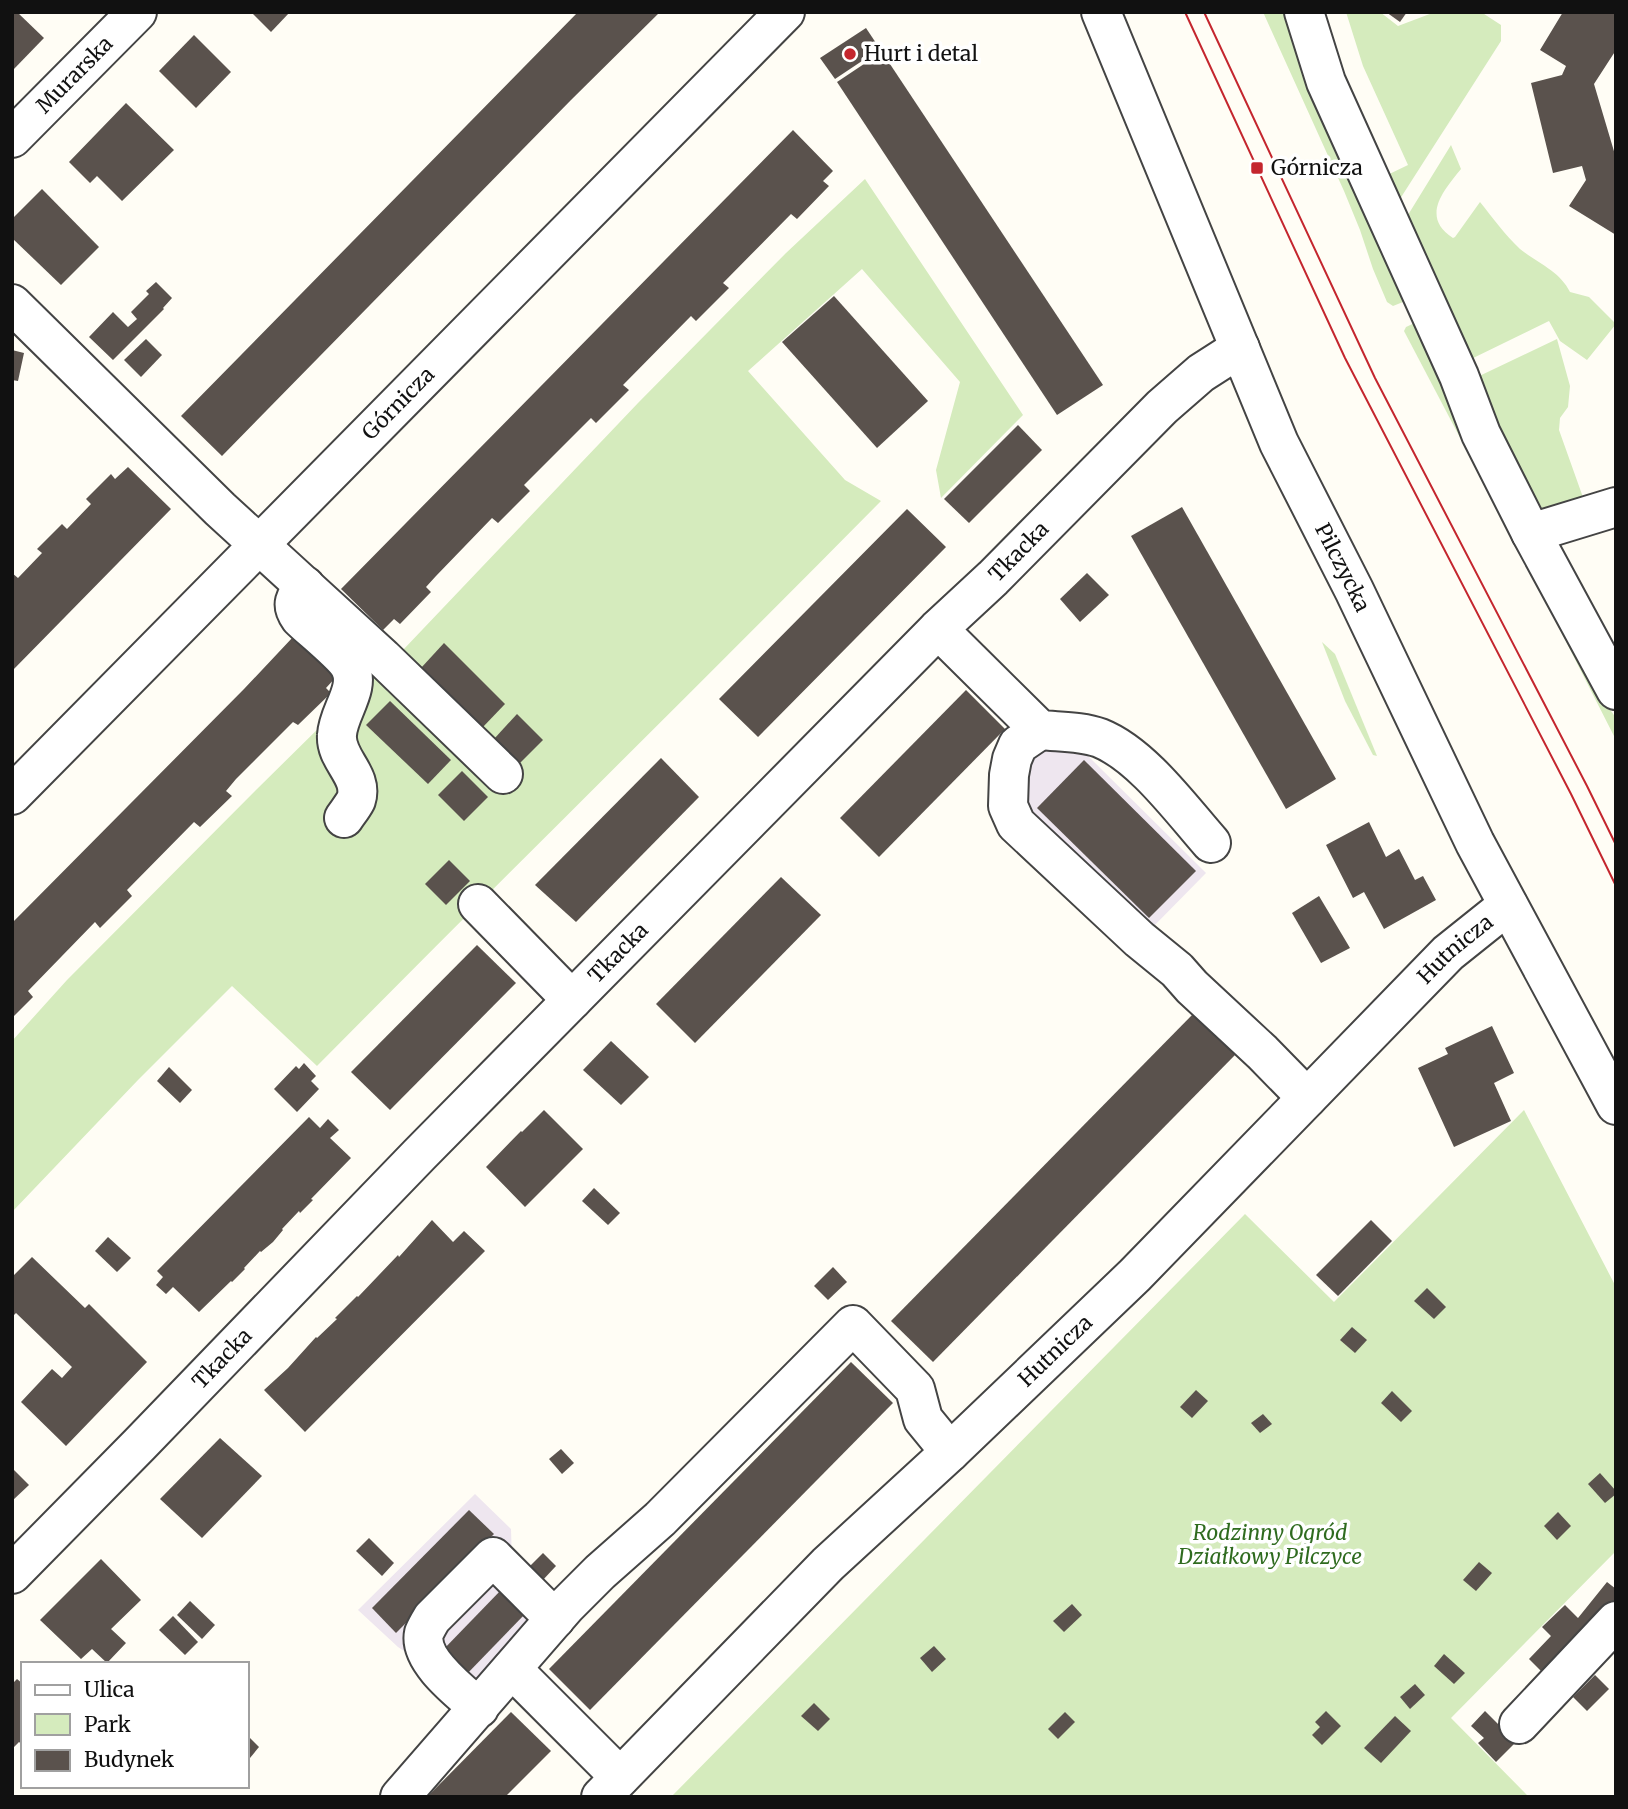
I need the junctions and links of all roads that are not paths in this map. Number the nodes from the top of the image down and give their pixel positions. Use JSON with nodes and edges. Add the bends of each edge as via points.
{"nodes":[{"id":1,"x":137,"y":12,"type":"edge"},
{"id":2,"x":785,"y":12,"type":"edge"},
{"id":3,"x":1101,"y":12,"type":"edge"},
{"id":4,"x":1304,"y":12,"type":"edge"},
{"id":5,"x":12,"y":138,"type":"edge"},
{"id":6,"x":12,"y":304,"type":"edge"},
{"id":7,"x":1240,"y":348,"type":"junction"},
{"id":8,"x":1616,"y":507,"type":"edge"},
{"id":9,"x":1531,"y":533,"type":"junction"},
{"id":10,"x":260,"y":545,"type":"junction"},
{"id":11,"x":304,"y":586,"type":"junction"},
{"id":12,"x":938,"y":629,"type":"junction"},
{"id":13,"x":1616,"y":690,"type":"edge"},
{"id":14,"x":1040,"y":730,"type":"junction"},
{"id":15,"x":503,"y":774,"type":"dead end"},
{"id":16,"x":12,"y":795,"type":"edge"},
{"id":17,"x":344,"y":818,"type":"dead end"},
{"id":18,"x":1211,"y":844,"type":"dead end"},
{"id":19,"x":478,"y":904,"type":"dead end"},
{"id":20,"x":1508,"y":905,"type":"junction"},
{"id":21,"x":572,"y":1000,"type":"junction"},
{"id":22,"x":1307,"y":1098,"type":"junction"},
{"id":23,"x":1616,"y":1105,"type":"edge"},
{"id":24,"x":950,"y":1452,"type":"junction"},
{"id":25,"x":12,"y":1574,"type":"edge"},
{"id":26,"x":555,"y":1619,"type":"junction"},
{"id":27,"x":1616,"y":1621,"type":"edge"},
{"id":28,"x":512,"y":1669,"type":"junction"},
{"id":29,"x":479,"y":1708,"type":"junction"},
{"id":30,"x":1519,"y":1724,"type":"dead end"},
{"id":31,"x":611,"y":1787,"type":"edge"},
{"id":32,"x":400,"y":1797,"type":"edge"}],
"edges":[{"from":1,"to":5,"type":"street","name":"Murarska"},
{"from":2,"to":10,"type":"street","name":"Górnicza"},
{"from":3,"to":7,"type":"street","name":"Pilczycka"},
{"from":4,"to":9,"type":"street","via":[[1326,82],[1481,434]]},
{"from":6,"to":10,"type":"street"},
{"from":7,"to":12,"type":"street","name":"Tkacka","via":[[1201,373],[1162,407]]},
{"from":7,"to":20,"type":"street","name":"Pilczycka","via":[[1279,443]]},
{"from":8,"to":9,"type":"street"},
{"from":9,"to":13,"type":"street"},
{"from":10,"to":11,"type":"street"},
{"from":10,"to":16,"type":"street","name":"Górnicza"},
{"from":11,"to":15,"type":"street"},
{"from":11,"to":17,"type":"street","via":[[295,597],[294,610],[349,665],[354,677],[337,734],[338,753],[358,789]]},
{"from":12,"to":14,"type":"street"},
{"from":12,"to":21,"type":"street","name":"Tkacka"},
{"from":14,"to":18,"type":"street","via":[[1099,738],[1127,753]]},
{"from":14,"to":22,"type":"street","via":[[1018,745],[1012,759],[1008,806],[1016,824],[1177,970]]},
{"from":19,"to":21,"type":"street"},
{"from":20,"to":22,"type":"street","name":"Hutnicza","via":[[1448,953]]},
{"from":20,"to":23,"type":"street","name":"Pilczycka"},
{"from":21,"to":25,"type":"street","name":"Tkacka"},
{"from":22,"to":24,"type":"street","name":"Hutnicza","via":[[1135,1275]]},
{"from":24,"to":26,"type":"street","via":[[923,1419],[915,1389],[853,1325]]},
{"from":24,"to":31,"type":"street","name":"Hutnicza","via":[[828,1564]]},
{"from":26,"to":28,"type":"street"},
{"from":26,"to":29,"type":"street","via":[[493,1558],[432,1618],[424,1637],[430,1658]]},
{"from":27,"to":30,"type":"street"},
{"from":28,"to":29,"type":"street"},
{"from":28,"to":31,"type":"street"},
{"from":29,"to":32,"type":"street"}]}
